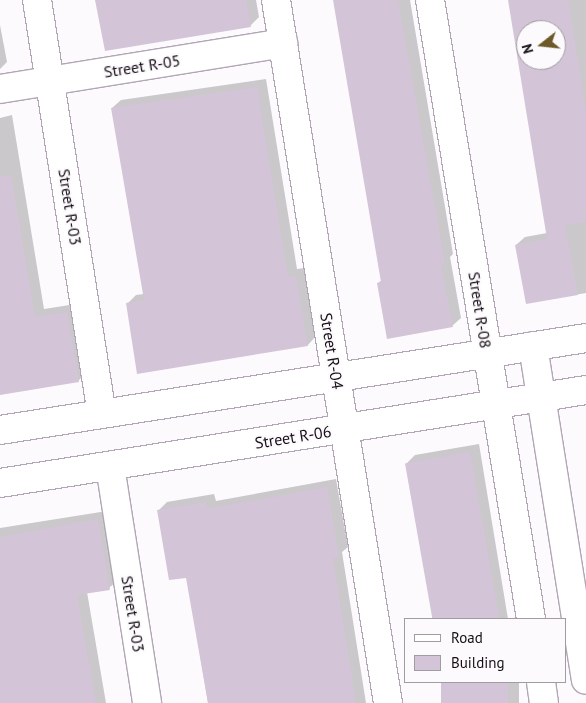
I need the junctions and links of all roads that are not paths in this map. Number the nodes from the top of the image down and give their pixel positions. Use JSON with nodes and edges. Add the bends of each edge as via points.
{"nodes":[{"id":1,"x":37,"y":0,"type":"edge"},
{"id":2,"x":276,"y":0,"type":"edge"},
{"id":3,"x":430,"y":0,"type":"edge"},
{"id":4,"x":283,"y":43,"type":"junction"},
{"id":5,"x":50,"y":81,"type":"junction"},
{"id":6,"x":0,"y":89,"type":"edge"},
{"id":7,"x":586,"y":338,"type":"edge"},
{"id":8,"x":533,"y":346,"type":"junction"},
{"id":9,"x":488,"y":354,"type":"junction"},
{"id":10,"x":336,"y":377,"type":"junction"},
{"id":11,"x":586,"y":390,"type":"edge"},
{"id":12,"x":541,"y":397,"type":"junction"},
{"id":13,"x":496,"y":406,"type":"junction"},
{"id":14,"x":102,"y":414,"type":"junction"},
{"id":15,"x":345,"y":428,"type":"junction"},
{"id":16,"x":0,"y":430,"type":"edge"},
{"id":17,"x":110,"y":466,"type":"junction"},
{"id":18,"x":0,"y":484,"type":"edge"},
{"id":19,"x":531,"y":618,"type":"edge"},
{"id":20,"x":586,"y":680,"type":"edge"},
{"id":21,"x":541,"y":683,"type":"edge"},
{"id":22,"x":147,"y":703,"type":"edge"},
{"id":23,"x":388,"y":703,"type":"edge"},
{"id":24,"x":544,"y":703,"type":"edge"}],
"edges":[{"from":1,"to":5,"type":"street","name":"Street R-03"},
{"from":2,"to":4,"type":"street","name":"Street R-04"},
{"from":3,"to":9,"type":"street","name":"Street R-08"},
{"from":4,"to":5,"type":"street","name":"Street R-05"},
{"from":4,"to":10,"type":"street","name":"Street R-04"},
{"from":5,"to":6,"type":"street","name":"Street R-05"},
{"from":5,"to":14,"type":"street","name":"Street R-03"},
{"from":7,"to":8,"type":"street"},
{"from":8,"to":9,"type":"street"},
{"from":8,"to":12,"type":"street"},
{"from":9,"to":10,"type":"street"},
{"from":9,"to":13,"type":"street","name":"Street R-08"},
{"from":10,"to":14,"type":"street"},
{"from":10,"to":15,"type":"street","name":"Street R-04"},
{"from":11,"to":12,"type":"street","name":"Street R-06"},
{"from":12,"to":13,"type":"street","name":"Street R-06"},
{"from":12,"to":20,"type":"street"},
{"from":13,"to":15,"type":"street","name":"Street R-06"},
{"from":13,"to":19,"type":"street","name":"Street R-08"},
{"from":14,"to":16,"type":"street"},
{"from":15,"to":17,"type":"street","name":"Street R-06"},
{"from":15,"to":23,"type":"street","name":"Street R-04"},
{"from":17,"to":18,"type":"street","name":"Street R-06"},
{"from":17,"to":22,"type":"street","name":"Street R-03"},
{"from":21,"to":24,"type":"street"}]}
